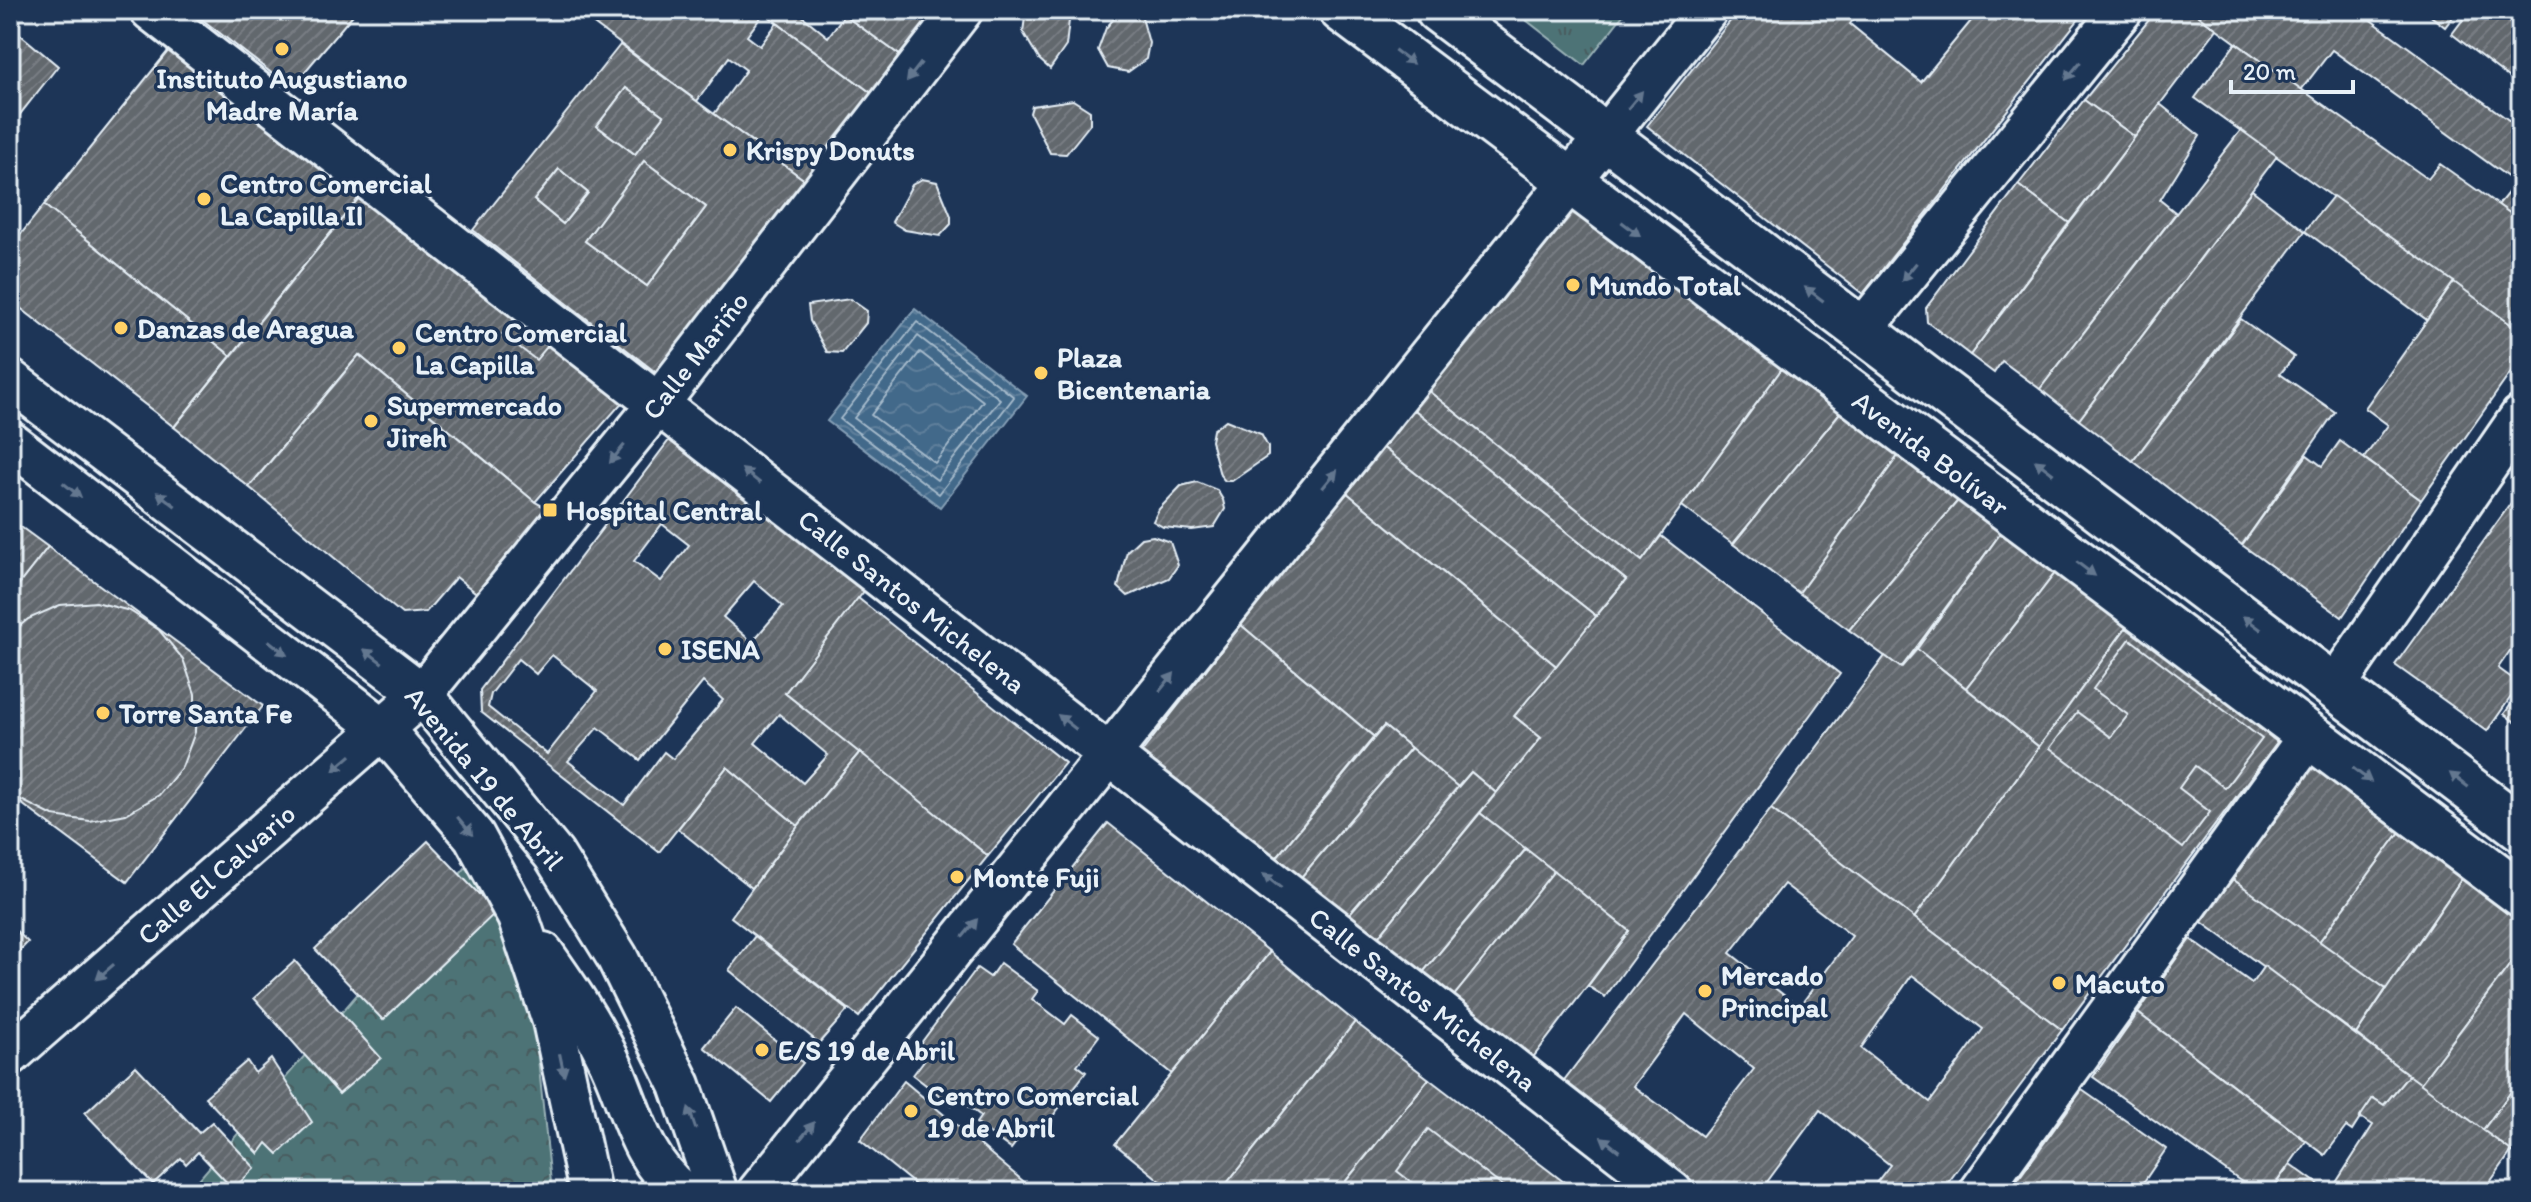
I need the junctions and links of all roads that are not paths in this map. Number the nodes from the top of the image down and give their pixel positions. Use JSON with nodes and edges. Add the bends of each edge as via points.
{"nodes":[{"id":1,"x":151,"y":10,"type":"edge"},
{"id":2,"x":962,"y":10,"type":"edge"},
{"id":3,"x":1342,"y":10,"type":"edge"},
{"id":4,"x":1438,"y":10,"type":"edge"},
{"id":5,"x":1707,"y":10,"type":"edge"},
{"id":6,"x":2122,"y":10,"type":"edge"},
{"id":7,"x":1605,"y":137,"type":"junction"},
{"id":8,"x":1568,"y":182,"type":"junction"},
{"id":9,"x":1862,"y":330,"type":"junction"},
{"id":10,"x":10,"y":380,"type":"edge"},
{"id":11,"x":658,"y":404,"type":"junction"},
{"id":12,"x":2521,"y":416,"type":"edge"},
{"id":13,"x":10,"y":442,"type":"edge"},
{"id":14,"x":2335,"y":686,"type":"junction"},
{"id":15,"x":422,"y":694,"type":"junction"},
{"id":16,"x":382,"y":728,"type":"junction"},
{"id":17,"x":2309,"y":736,"type":"junction"},
{"id":18,"x":1109,"y":754,"type":"junction"},
{"id":19,"x":2521,"y":828,"type":"edge"},
{"id":20,"x":2521,"y":894,"type":"edge"},
{"id":21,"x":518,"y":917,"type":"junction"},
{"id":22,"x":10,"y":1055,"type":"edge"},
{"id":23,"x":590,"y":1192,"type":"edge"},
{"id":24,"x":682,"y":1192,"type":"edge"},
{"id":25,"x":717,"y":1192,"type":"edge"},
{"id":26,"x":758,"y":1192,"type":"edge"},
{"id":27,"x":1672,"y":1192,"type":"edge"},
{"id":28,"x":1980,"y":1192,"type":"edge"}],
"edges":[{"from":1,"to":11,"type":"street","name":"Calle Santos Michelena"},
{"from":2,"to":11,"type":"street","name":"Calle Mariño","one_way":true},
{"from":3,"to":8,"type":"main road","name":"Avenida Bolívar","one_way":true},
{"from":4,"to":7,"type":"main road","name":"Avenida Bolívar"},
{"from":7,"to":5,"type":"street","one_way":true},
{"from":6,"to":9,"type":"street","one_way":true},
{"from":7,"to":8,"type":"street"},
{"from":9,"to":7,"type":"main road","name":"Avenida Bolívar","one_way":true},
{"from":8,"to":17,"type":"main road","name":"Avenida Bolívar","one_way":true},
{"from":18,"to":8,"type":"street","one_way":true},
{"from":14,"to":9,"type":"main road","name":"Avenida Bolívar","one_way":true},
{"from":15,"to":10,"type":"street","name":"Avenida 19 de Abril","one_way":true},
{"from":11,"to":15,"type":"street","name":"Calle Mariño","one_way":true},
{"from":18,"to":11,"type":"street","name":"Calle Santos Michelena","one_way":true},
{"from":12,"to":14,"type":"street"},
{"from":13,"to":16,"type":"street","name":"Avenida 19 de Abril","one_way":true},
{"from":19,"to":14,"type":"main road","name":"Avenida Bolívar","one_way":true},
{"from":15,"to":16,"type":"street","name":"Calle El Calvario"},
{"from":25,"to":15,"type":"street","name":"Avenida 19 de Abril","one_way":true,"via":[[680,1085],[617,957],[554,855]]},
{"from":16,"to":21,"type":"street","name":"Avenida 19 de Abril","one_way":true,"via":[[474,836]]},
{"from":16,"to":22,"type":"street","name":"Calle El Calvario","one_way":true},
{"from":17,"to":20,"type":"main road","name":"Avenida Bolívar","one_way":true},
{"from":17,"to":28,"type":"street"},
{"from":26,"to":18,"type":"street","one_way":true},
{"from":27,"to":18,"type":"street","name":"Calle Santos Michelena","one_way":true},
{"from":21,"to":23,"type":"street","name":"Avenida 19 de Abril","one_way":true,"via":[[553,1021]]},
{"from":21,"to":24,"type":"street","via":[[581,1006],[610,1061],[645,1149]]}]}
